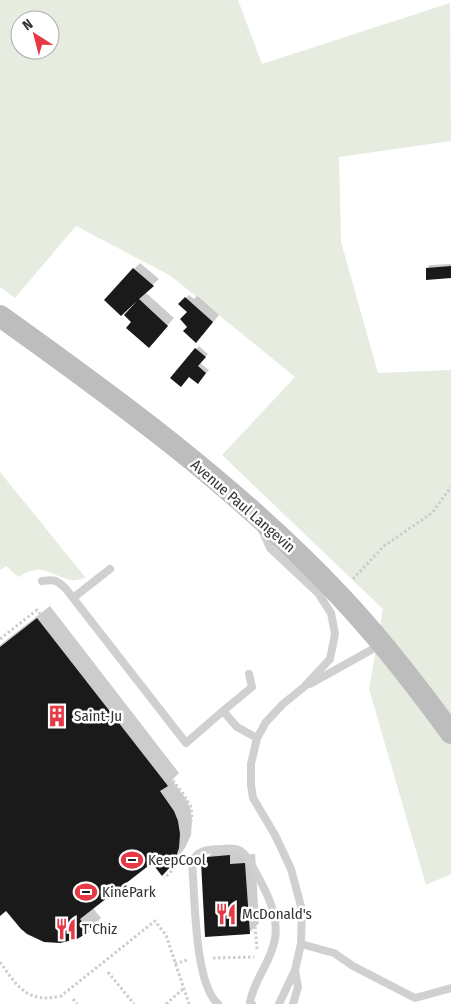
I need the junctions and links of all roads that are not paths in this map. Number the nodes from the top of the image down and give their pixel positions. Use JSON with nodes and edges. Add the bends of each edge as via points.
{"nodes":[{"id":1,"x":0,"y":316,"type":"edge"},
{"id":2,"x":252,"y":510,"type":"junction"},
{"id":3,"x":110,"y":569,"type":"dead end"},
{"id":4,"x":42,"y":581,"type":"dead end"},
{"id":5,"x":72,"y":598,"type":"junction"},
{"id":6,"x":382,"y":643,"type":"junction"},
{"id":7,"x":249,"y":674,"type":"dead end"},
{"id":8,"x":304,"y":688,"type":"junction"},
{"id":9,"x":223,"y":711,"type":"junction"},
{"id":10,"x":451,"y":733,"type":"edge"},
{"id":11,"x":257,"y":738,"type":"junction"},
{"id":12,"x":301,"y":944,"type":"junction"},
{"id":13,"x":295,"y":970,"type":"junction"},
{"id":14,"x":451,"y":988,"type":"edge"},
{"id":15,"x":218,"y":1004,"type":"edge"},
{"id":16,"x":252,"y":1004,"type":"edge"},
{"id":17,"x":279,"y":1004,"type":"edge"},
{"id":18,"x":293,"y":1004,"type":"edge"}],
"edges":[{"from":1,"to":2,"type":"main road","name":"Avenue Paul Langevin","via":[[138,417]]},
{"from":2,"to":6,"type":"main road","name":"Avenue Paul Langevin","via":[[339,594]]},
{"from":2,"to":8,"type":"lane","via":[[270,548],[318,592],[331,613],[335,634],[330,659]]},
{"from":3,"to":5,"type":"lane"},
{"from":4,"to":5,"type":"lane","via":[[57,581]]},
{"from":5,"to":9,"type":"lane","via":[[186,743]]},
{"from":6,"to":8,"type":"lane"},
{"from":6,"to":10,"type":"main road","name":"Avenue Paul Langevin"},
{"from":7,"to":9,"type":"lane","via":[[252,687]]},
{"from":8,"to":11,"type":"lane","via":[[266,722]]},
{"from":9,"to":11,"type":"lane","via":[[237,727]]},
{"from":11,"to":12,"type":"lane","via":[[250,764],[253,798],[291,869],[302,910]]},
{"from":12,"to":13,"type":"lane"},
{"from":12,"to":14,"type":"lane","via":[[334,953],[415,998]]},
{"from":13,"to":17,"type":"lane"},
{"from":13,"to":18,"type":"lane","via":[[298,986]]},
{"from":15,"to":16,"type":"lane","via":[[203,977],[192,862],[201,851],[234,848],[241,850],[248,859],[266,891],[275,921],[270,958],[252,990]]}]}
